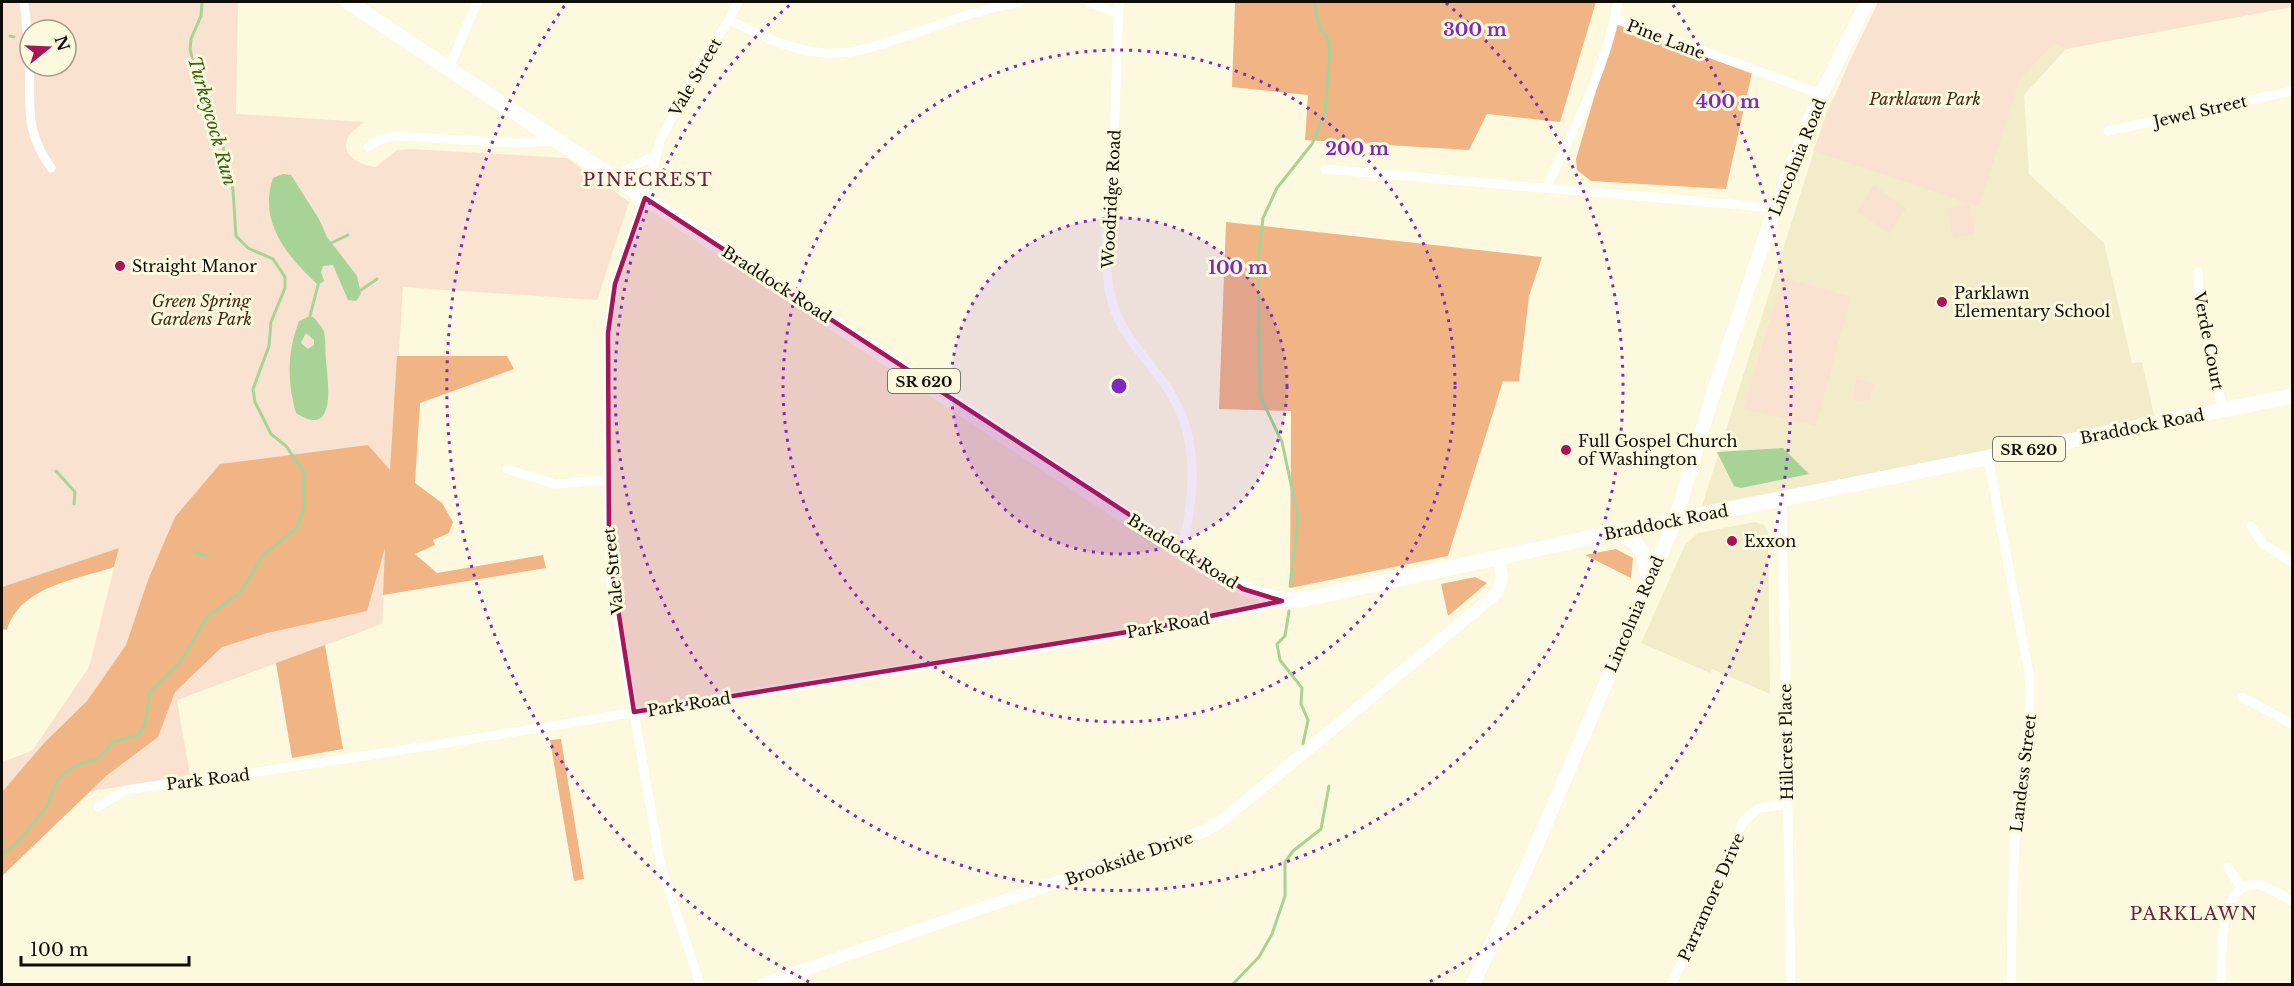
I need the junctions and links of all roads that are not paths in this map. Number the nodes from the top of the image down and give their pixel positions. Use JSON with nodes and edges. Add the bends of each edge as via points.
{"nodes":[{"id":1,"x":24,"y":2,"type":"edge"},
{"id":2,"x":348,"y":2,"type":"edge"},
{"id":3,"x":477,"y":2,"type":"edge"},
{"id":4,"x":738,"y":2,"type":"edge"},
{"id":5,"x":1020,"y":2,"type":"edge"},
{"id":6,"x":1089,"y":2,"type":"edge"},
{"id":7,"x":1119,"y":2,"type":"edge"},
{"id":8,"x":1618,"y":2,"type":"edge"},
{"id":9,"x":1866,"y":2,"type":"edge"},
{"id":10,"x":1119,"y":14,"type":"junction"},
{"id":11,"x":729,"y":20,"type":"junction"},
{"id":12,"x":1615,"y":20,"type":"junction"},
{"id":13,"x":449,"y":68,"type":"junction"},
{"id":14,"x":2292,"y":91,"type":"edge"},
{"id":15,"x":1821,"y":94,"type":"junction"},
{"id":16,"x":2108,"y":132,"type":"dead end"},
{"id":17,"x":558,"y":141,"type":"junction"},
{"id":18,"x":368,"y":147,"type":"dead end"},
{"id":19,"x":656,"y":155,"type":"junction"},
{"id":20,"x":51,"y":168,"type":"dead end"},
{"id":21,"x":1325,"y":169,"type":"dead end"},
{"id":22,"x":613,"y":176,"type":"junction"},
{"id":23,"x":1546,"y":188,"type":"junction"},
{"id":24,"x":645,"y":198,"type":"junction"},
{"id":25,"x":1775,"y":208,"type":"junction"},
{"id":26,"x":2198,"y":272,"type":"dead end"},
{"id":27,"x":2292,"y":396,"type":"edge"},
{"id":28,"x":2223,"y":410,"type":"junction"},
{"id":29,"x":1988,"y":458,"type":"junction"},
{"id":30,"x":507,"y":470,"type":"dead end"},
{"id":31,"x":607,"y":480,"type":"junction"},
{"id":32,"x":1782,"y":499,"type":"junction"},
{"id":33,"x":1675,"y":521,"type":"junction"},
{"id":34,"x":2251,"y":526,"type":"dead end"},
{"id":35,"x":1598,"y":536,"type":"junction"},
{"id":36,"x":1181,"y":552,"type":"junction"},
{"id":37,"x":1499,"y":557,"type":"junction"},
{"id":38,"x":2292,"y":562,"type":"edge"},
{"id":39,"x":1648,"y":583,"type":"junction"},
{"id":40,"x":1282,"y":601,"type":"junction"},
{"id":41,"x":2242,"y":697,"type":"dead end"},
{"id":42,"x":634,"y":712,"type":"junction"},
{"id":43,"x":2292,"y":724,"type":"edge"},
{"id":44,"x":1788,"y":804,"type":"junction"},
{"id":45,"x":98,"y":807,"type":"dead end"},
{"id":46,"x":2229,"y":867,"type":"dead end"},
{"id":47,"x":2241,"y":888,"type":"junction"},
{"id":48,"x":2292,"y":901,"type":"edge"},
{"id":49,"x":700,"y":984,"type":"edge"},
{"id":50,"x":763,"y":984,"type":"edge"},
{"id":51,"x":1473,"y":984,"type":"edge"},
{"id":52,"x":1672,"y":984,"type":"edge"},
{"id":53,"x":1791,"y":984,"type":"edge"},
{"id":54,"x":2011,"y":984,"type":"edge"},
{"id":55,"x":2220,"y":984,"type":"edge"}],
"edges":[{"from":1,"to":20,"type":"street","via":[[29,121],[38,150]]},
{"from":2,"to":13,"type":"main road","name":"Braddock Road","number":"SR 620"},
{"from":3,"to":13,"type":"street"},
{"from":4,"to":11,"type":"street","name":"Vale Street"},
{"from":5,"to":11,"type":"street","via":[[964,16],[870,48],[839,53],[821,53],[786,44]]},
{"from":6,"to":10,"type":"street"},
{"from":7,"to":10,"type":"street","name":"Woodridge Road"},
{"from":8,"to":12,"type":"street"},
{"from":9,"to":15,"type":"main road","name":"Lincolnia Road"},
{"from":10,"to":36,"type":"street","name":"Woodridge Road","via":[[1107,276],[1122,325],[1176,401],[1189,435],[1191,506]]},
{"from":11,"to":19,"type":"street","name":"Vale Street","via":[[672,114]]},
{"from":12,"to":15,"type":"street","name":"Pine Lane"},
{"from":12,"to":23,"type":"street","name":"Pine Lane","via":[[1584,110]]},
{"from":13,"to":17,"type":"main road","name":"Braddock Road","number":"SR 620"},
{"from":14,"to":16,"type":"street","name":"Jewel Street"},
{"from":15,"to":25,"type":"main road","name":"Lincolnia Road"},
{"from":17,"to":18,"type":"street","via":[[513,143],[396,136]]},
{"from":17,"to":22,"type":"main road","name":"Braddock Road","number":"SR 620"},
{"from":19,"to":22,"type":"street"},
{"from":19,"to":24,"type":"street","name":"Vale Street"},
{"from":21,"to":23,"type":"street"},
{"from":22,"to":24,"type":"main road","name":"Braddock Road","number":"SR 620"},
{"from":23,"to":25,"type":"street"},
{"from":24,"to":31,"type":"street","name":"Vale Street","via":[[611,304]]},
{"from":24,"to":36,"type":"main road","name":"Braddock Road","number":"SR 620"},
{"from":25,"to":33,"type":"main road","name":"Lincolnia Road"},
{"from":26,"to":28,"type":"street","name":"Verde Court","via":[[2199,304]]},
{"from":27,"to":28,"type":"main road","name":"Braddock Road","number":"SR 620"},
{"from":28,"to":29,"type":"main road","name":"Braddock Road","number":"SR 620"},
{"from":29,"to":32,"type":"main road","name":"Braddock Road","number":"SR 620"},
{"from":29,"to":54,"type":"street","name":"Landess Street","via":[[2031,698],[2030,731],[2015,825]]},
{"from":30,"to":31,"type":"street","via":[[555,484]]},
{"from":31,"to":42,"type":"street","name":"Vale Street","via":[[611,581]]},
{"from":32,"to":33,"type":"main road","name":"Braddock Road","number":"SR 620"},
{"from":32,"to":44,"type":"street","name":"Hillcrest Place"},
{"from":33,"to":35,"type":"main road","name":"Braddock Road","number":"SR 620"},
{"from":33,"to":39,"type":"main road","name":"Lincolnia Road"},
{"from":34,"to":38,"type":"street","via":[[2263,544]]},
{"from":35,"to":37,"type":"main road","name":"Braddock Road","number":"SR 620"},
{"from":35,"to":39,"type":"main road","via":[[1620,535],[1634,541],[1644,554]]},
{"from":36,"to":40,"type":"main road","name":"Braddock Road","number":"SR 620","via":[[1243,589]]},
{"from":37,"to":40,"type":"main road","name":"Braddock Road","number":"SR 620"},
{"from":37,"to":50,"type":"street","name":"Brookside Drive","via":[[1503,578],[1497,593],[1220,822],[1202,832]]},
{"from":39,"to":51,"type":"main road","name":"Lincolnia Road"},
{"from":40,"to":42,"type":"street","name":"Park Road","via":[[1158,627]]},
{"from":41,"to":43,"type":"street"},
{"from":42,"to":45,"type":"street","name":"Park Road","via":[[381,754],[125,790]]},
{"from":42,"to":49,"type":"street","name":"Vale Street","via":[[661,867]]},
{"from":44,"to":52,"type":"street","name":"Parramore Drive","via":[[1759,808],[1743,822]]},
{"from":44,"to":53,"type":"street","name":"Hillcrest Place"},
{"from":46,"to":47,"type":"street"},
{"from":47,"to":48,"type":"street","via":[[2258,885]]},
{"from":47,"to":55,"type":"street","via":[[2230,901],[2226,914]]}]}
